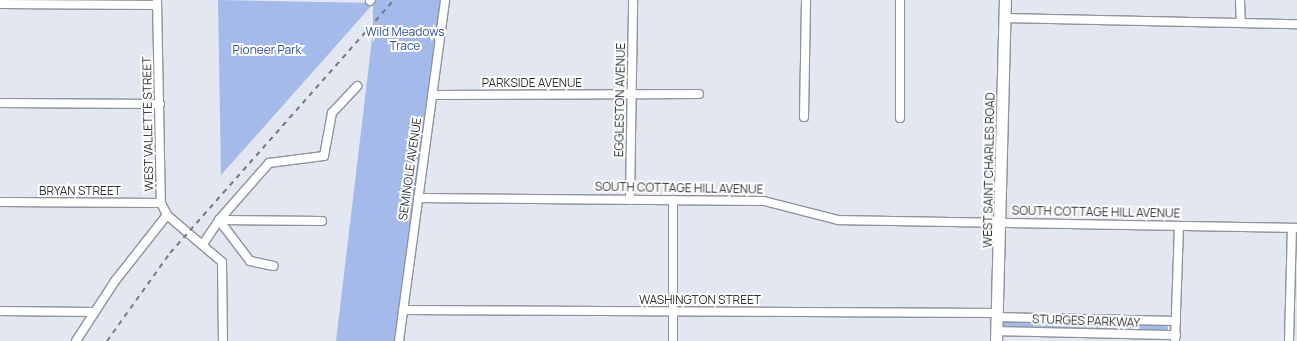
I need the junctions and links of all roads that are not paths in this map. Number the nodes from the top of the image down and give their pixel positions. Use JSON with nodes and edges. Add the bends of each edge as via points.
{"nodes":[{"id":1,"x":445,"y":0,"type":"edge"},
{"id":2,"x":633,"y":0,"type":"edge"},
{"id":3,"x":806,"y":0,"type":"edge"},
{"id":4,"x":900,"y":0,"type":"edge"},
{"id":5,"x":1005,"y":0,"type":"edge"},
{"id":6,"x":1240,"y":0,"type":"edge"},
{"id":7,"x":39,"y":2,"type":"edge"},
{"id":8,"x":157,"y":2,"type":"edge"},
{"id":9,"x":0,"y":4,"type":"edge"},
{"id":10,"x":1004,"y":18,"type":"junction"},
{"id":11,"x":1241,"y":23,"type":"junction"},
{"id":12,"x":1297,"y":24,"type":"edge"},
{"id":13,"x":357,"y":86,"type":"dead end"},
{"id":14,"x":632,"y":94,"type":"junction"},
{"id":15,"x":698,"y":94,"type":"dead end"},
{"id":16,"x":432,"y":95,"type":"junction"},
{"id":17,"x":0,"y":103,"type":"edge"},
{"id":18,"x":160,"y":104,"type":"junction"},
{"id":19,"x":804,"y":117,"type":"dead end"},
{"id":20,"x":900,"y":118,"type":"dead end"},
{"id":21,"x":418,"y":198,"type":"junction"},
{"id":22,"x":630,"y":200,"type":"junction"},
{"id":23,"x":673,"y":200,"type":"junction"},
{"id":24,"x":0,"y":202,"type":"edge"},
{"id":25,"x":161,"y":203,"type":"junction"},
{"id":26,"x":167,"y":215,"type":"junction"},
{"id":27,"x":219,"y":220,"type":"junction"},
{"id":28,"x":322,"y":221,"type":"dead end"},
{"id":29,"x":1002,"y":222,"type":"junction"},
{"id":30,"x":1178,"y":226,"type":"junction"},
{"id":31,"x":1294,"y":228,"type":"edge"},
{"id":32,"x":204,"y":244,"type":"junction"},
{"id":33,"x":273,"y":266,"type":"dead end"},
{"id":34,"x":403,"y":310,"type":"junction"},
{"id":35,"x":0,"y":312,"type":"edge"},
{"id":36,"x":94,"y":312,"type":"junction"},
{"id":37,"x":673,"y":312,"type":"junction"},
{"id":38,"x":997,"y":315,"type":"junction"},
{"id":39,"x":1176,"y":321,"type":"junction"},
{"id":40,"x":996,"y":336,"type":"edge"},
{"id":41,"x":1176,"y":338,"type":"edge"},
{"id":42,"x":76,"y":341,"type":"edge"},
{"id":43,"x":223,"y":341,"type":"edge"},
{"id":44,"x":399,"y":341,"type":"edge"},
{"id":45,"x":673,"y":341,"type":"edge"},
{"id":46,"x":1289,"y":341,"type":"edge"}],
"edges":[{"from":1,"to":16,"type":"street","name":"SEMINOLE AVENUE"},
{"from":2,"to":14,"type":"street","name":"EGGLESTON AVENUE"},
{"from":3,"to":19,"type":"street"},
{"from":4,"to":20,"type":"street"},
{"from":5,"to":10,"type":"main road","name":"WEST SAINT CHARLES ROAD"},
{"from":6,"to":11,"type":"street"},
{"from":7,"to":8,"type":"street"},
{"from":7,"to":9,"type":"street"},
{"from":8,"to":18,"type":"street","name":"WEST VALLETTE STREET"},
{"from":10,"to":11,"type":"street"},
{"from":10,"to":29,"type":"main road","name":"WEST SAINT CHARLES ROAD"},
{"from":11,"to":12,"type":"street"},
{"from":13,"to":27,"type":"street","via":[[332,113],[324,156],[269,163]]},
{"from":14,"to":15,"type":"street","name":"PARKSIDE AVENUE"},
{"from":14,"to":16,"type":"street","name":"PARKSIDE AVENUE"},
{"from":14,"to":22,"type":"street","name":"EGGLESTON AVENUE"},
{"from":16,"to":21,"type":"street","name":"SEMINOLE AVENUE"},
{"from":17,"to":18,"type":"street"},
{"from":18,"to":25,"type":"street","name":"WEST VALLETTE STREET"},
{"from":21,"to":22,"type":"street","name":"SOUTH COTTAGE HILL AVENUE"},
{"from":21,"to":34,"type":"street","name":"SEMINOLE AVENUE"},
{"from":22,"to":23,"type":"street","name":"SOUTH COTTAGE HILL AVENUE"},
{"from":23,"to":29,"type":"street","name":"SOUTH COTTAGE HILL AVENUE","via":[[764,201],[838,220]]},
{"from":23,"to":37,"type":"street"},
{"from":24,"to":25,"type":"street","name":"BRYAN STREET"},
{"from":25,"to":26,"type":"street","name":"WEST VALLETTE STREET"},
{"from":26,"to":32,"type":"street","name":"WEST VALLETTE STREET"},
{"from":26,"to":36,"type":"street"},
{"from":27,"to":28,"type":"street"},
{"from":27,"to":32,"type":"street"},
{"from":27,"to":33,"type":"street","via":[[250,261]]},
{"from":29,"to":30,"type":"street","name":"SOUTH COTTAGE HILL AVENUE"},
{"from":29,"to":38,"type":"main road","name":"WEST SAINT CHARLES ROAD"},
{"from":30,"to":31,"type":"street","name":"SOUTH COTTAGE HILL AVENUE"},
{"from":30,"to":39,"type":"street"},
{"from":31,"to":46,"type":"street"},
{"from":32,"to":43,"type":"street","name":"WEST VALLETTE STREET","via":[[222,262]]},
{"from":34,"to":37,"type":"street","name":"WASHINGTON STREET"},
{"from":34,"to":44,"type":"street","name":"SEMINOLE AVENUE"},
{"from":35,"to":36,"type":"street"},
{"from":36,"to":42,"type":"street"},
{"from":37,"to":38,"type":"street","name":"WASHINGTON STREET"},
{"from":37,"to":45,"type":"street"},
{"from":38,"to":39,"type":"street","name":"STURGES PARKWAY"},
{"from":38,"to":40,"type":"main road","name":"WEST SAINT CHARLES ROAD"},
{"from":39,"to":41,"type":"street"},
{"from":40,"to":41,"type":"street","name":"STURGES PARKWAY"}]}
